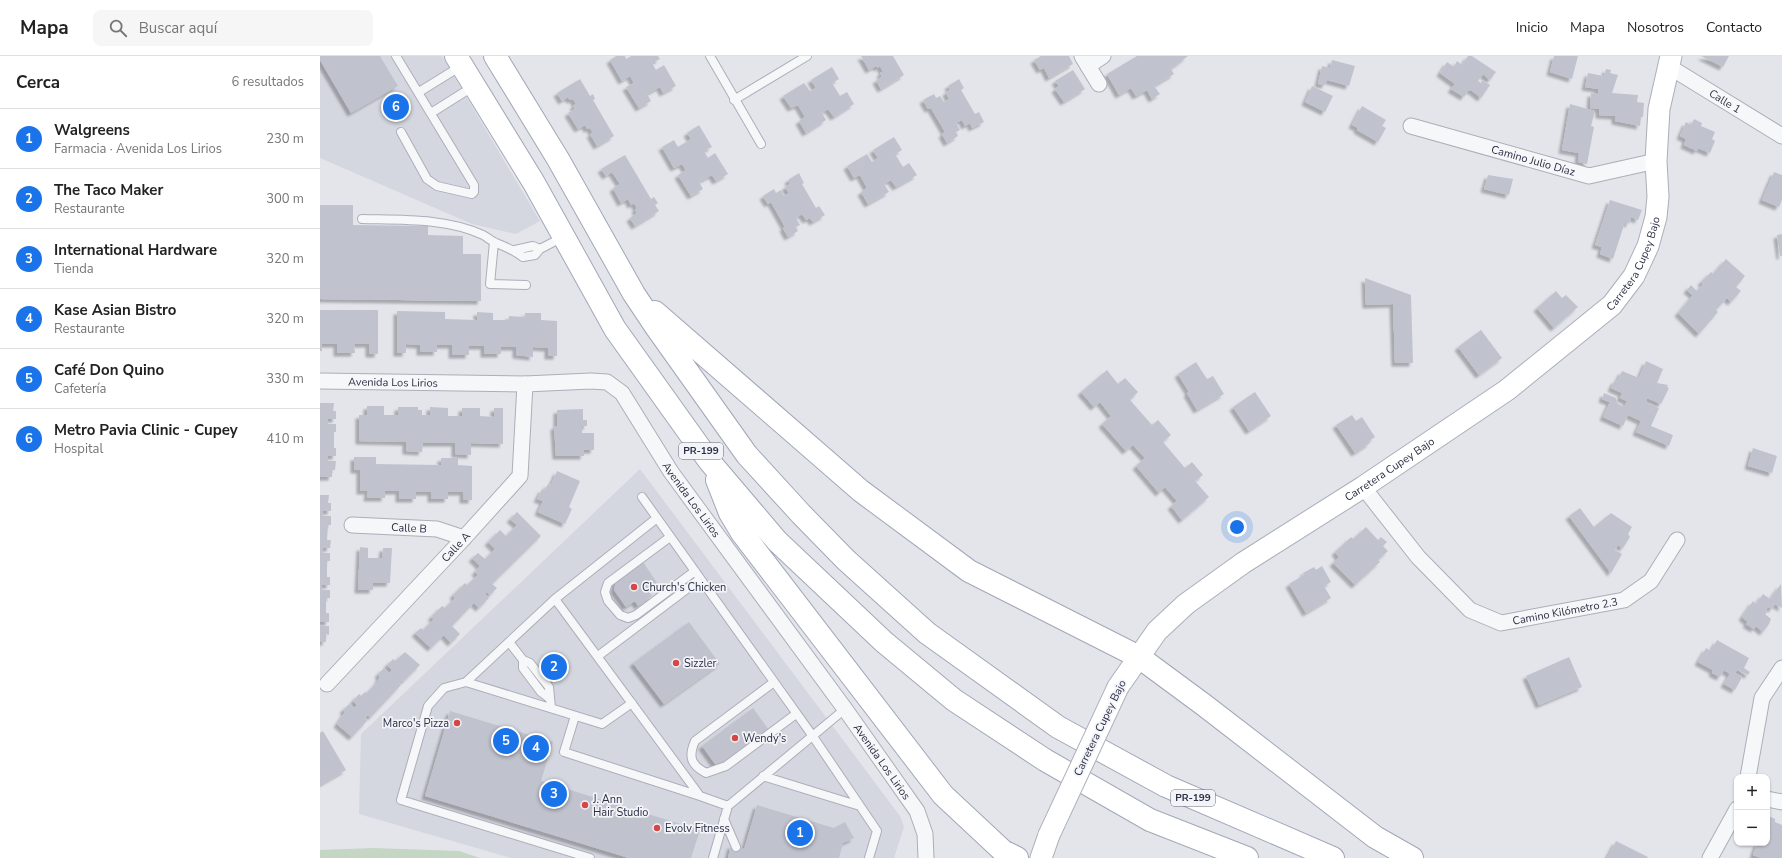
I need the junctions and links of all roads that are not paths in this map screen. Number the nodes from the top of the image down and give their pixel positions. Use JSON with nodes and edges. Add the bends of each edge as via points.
{"nodes":[{"id":1,"x":396,"y":56,"type":"edge"},
{"id":2,"x":495,"y":56,"type":"edge"},
{"id":3,"x":710,"y":56,"type":"edge"},
{"id":4,"x":807,"y":56,"type":"edge"},
{"id":5,"x":1103,"y":56,"type":"edge"},
{"id":6,"x":459,"y":61,"type":"edge"},
{"id":7,"x":1085,"y":61,"type":"edge"},
{"id":8,"x":1669,"y":61,"type":"edge"},
{"id":9,"x":1099,"y":84,"type":"dead end"},
{"id":10,"x":474,"y":86,"type":"junction"},
{"id":11,"x":419,"y":92,"type":"junction"},
{"id":12,"x":734,"y":100,"type":"junction"},
{"id":13,"x":431,"y":113,"type":"junction"},
{"id":14,"x":1411,"y":126,"type":"dead end"},
{"id":15,"x":401,"y":132,"type":"dead end"},
{"id":16,"x":1782,"y":136,"type":"edge"},
{"id":17,"x":761,"y":144,"type":"dead end"},
{"id":18,"x":1656,"y":161,"type":"junction"},
{"id":19,"x":362,"y":219,"type":"dead end"},
{"id":20,"x":564,"y":236,"type":"junction"},
{"id":21,"x":494,"y":242,"type":"junction"},
{"id":22,"x":526,"y":285,"type":"dead end"},
{"id":23,"x":634,"y":294,"type":"junction"},
{"id":24,"x":320,"y":381,"type":"edge"},
{"id":25,"x":525,"y":384,"type":"junction"},
{"id":26,"x":710,"y":462,"type":"junction"},
{"id":27,"x":1362,"y":487,"type":"junction"},
{"id":28,"x":642,"y":497,"type":"dead end"},
{"id":29,"x":657,"y":518,"type":"junction"},
{"id":30,"x":352,"y":525,"type":"dead end"},
{"id":31,"x":670,"y":537,"type":"junction"},
{"id":32,"x":464,"y":538,"type":"junction"},
{"id":33,"x":1677,"y":540,"type":"dead end"},
{"id":34,"x":694,"y":571,"type":"junction"},
{"id":35,"x":700,"y":579,"type":"junction"},
{"id":36,"x":555,"y":599,"type":"junction"},
{"id":37,"x":509,"y":642,"type":"junction"},
{"id":38,"x":598,"y":656,"type":"junction"},
{"id":39,"x":1139,"y":657,"type":"junction"},
{"id":40,"x":1782,"y":668,"type":"edge"},
{"id":41,"x":466,"y":682,"type":"junction"},
{"id":42,"x":774,"y":682,"type":"junction"},
{"id":43,"x":327,"y":684,"type":"dead end"},
{"id":44,"x":632,"y":703,"type":"junction"},
{"id":45,"x":551,"y":708,"type":"junction"},
{"id":46,"x":845,"y":709,"type":"junction"},
{"id":47,"x":796,"y":714,"type":"junction"},
{"id":48,"x":575,"y":716,"type":"junction"},
{"id":49,"x":812,"y":736,"type":"junction"},
{"id":50,"x":1749,"y":774,"type":"edge"},
{"id":51,"x":763,"y":776,"type":"junction"},
{"id":52,"x":700,"y":796,"type":"junction"},
{"id":53,"x":1770,"y":800,"type":"edge"},
{"id":54,"x":1782,"y":802,"type":"edge"},
{"id":55,"x":728,"y":806,"type":"junction"},
{"id":56,"x":860,"y":806,"type":"junction"},
{"id":57,"x":1736,"y":810,"type":"edge"},
{"id":58,"x":724,"y":819,"type":"junction"},
{"id":59,"x":736,"y":847,"type":"dead end"},
{"id":60,"x":590,"y":858,"type":"edge"},
{"id":61,"x":713,"y":858,"type":"edge"},
{"id":62,"x":869,"y":858,"type":"edge"},
{"id":63,"x":926,"y":858,"type":"edge"},
{"id":64,"x":1017,"y":858,"type":"edge"},
{"id":65,"x":1041,"y":858,"type":"edge"},
{"id":66,"x":1247,"y":858,"type":"edge"},
{"id":67,"x":1333,"y":858,"type":"edge"},
{"id":68,"x":1412,"y":858,"type":"edge"},
{"id":69,"x":1710,"y":858,"type":"edge"}],
"edges":[{"from":1,"to":11,"type":"lane"},
{"from":2,"to":23,"type":"main road","number":"PR-199","via":[[558,159]]},
{"from":3,"to":12,"type":"lane"},
{"from":4,"to":12,"type":"lane"},
{"from":5,"to":7,"type":"street"},
{"from":6,"to":10,"type":"main road","number":"PR-199"},
{"from":6,"to":11,"type":"lane"},
{"from":7,"to":9,"type":"street"},
{"from":8,"to":16,"type":"street","name":"Calle 1"},
{"from":8,"to":18,"type":"street","name":"Carretera Cupey Bajo","via":[[1659,109]]},
{"from":10,"to":13,"type":"lane"},
{"from":10,"to":20,"type":"main road","number":"PR-199"},
{"from":11,"to":13,"type":"lane"},
{"from":12,"to":17,"type":"lane"},
{"from":13,"to":15,"type":"lane","via":[[474,185],[472,194],[437,186],[427,179]]},
{"from":14,"to":18,"type":"street","name":"Camino Julio Díaz","via":[[1590,176]]},
{"from":18,"to":27,"type":"street","name":"Carretera Cupey Bajo","via":[[1658,197],[1656,218],[1648,246],[1634,276],[1612,305],[1507,390]]},
{"from":19,"to":21,"type":"lane","via":[[438,222],[483,235]]},
{"from":20,"to":21,"type":"lane","via":[[540,249],[535,256],[523,257],[515,250]]},
{"from":20,"to":26,"type":"main road","number":"PR-199","via":[[615,329]]},
{"from":21,"to":22,"type":"lane","via":[[490,284]]},
{"from":23,"to":39,"type":"main road","via":[[862,491],[969,571]]},
{"from":23,"to":67,"type":"main road","number":"PR-199","via":[[747,455],[846,560],[927,633],[1058,728],[1166,786]]},
{"from":24,"to":25,"type":"street","name":"Avenida Los Lirios"},
{"from":25,"to":32,"type":"street","name":"Calle A","via":[[520,476]]},
{"from":25,"to":46,"type":"street","name":"Avenida Los Lirios","via":[[599,381],[607,382],[622,393],[671,472]]},
{"from":26,"to":64,"type":"main road","via":[[730,513],[742,533],[943,795],[1003,851]]},
{"from":26,"to":66,"type":"main road","number":"PR-199","via":[[777,541],[884,642],[954,700],[1045,760],[1150,820]]},
{"from":27,"to":33,"type":"street","name":"Camino Kilómetro 2.3","via":[[1418,557],[1470,610],[1501,623],[1624,600],[1651,581]]},
{"from":27,"to":39,"type":"street","name":"Carretera Cupey Bajo","via":[[1243,563],[1186,604],[1157,631]]},
{"from":28,"to":29,"type":"lane"},
{"from":29,"to":31,"type":"lane"},
{"from":29,"to":36,"type":"lane"},
{"from":30,"to":32,"type":"street","name":"Calle B","via":[[437,529]]},
{"from":31,"to":34,"type":"lane"},
{"from":31,"to":34,"type":"lane","via":[[608,583],[604,592],[608,601],[620,615],[628,618],[636,615]]},
{"from":32,"to":43,"type":"street","name":"Calle A"},
{"from":34,"to":35,"type":"lane"},
{"from":35,"to":38,"type":"lane"},
{"from":35,"to":42,"type":"lane"},
{"from":36,"to":37,"type":"lane"},
{"from":36,"to":38,"type":"lane"},
{"from":37,"to":41,"type":"lane"},
{"from":37,"to":45,"type":"lane","via":[[549,687]]},
{"from":38,"to":44,"type":"lane"},
{"from":39,"to":65,"type":"street","name":"Carretera Cupey Bajo","bridge":true,"via":[[1118,687],[1049,835]]},
{"from":39,"to":68,"type":"main road","via":[[1375,837]]},
{"from":40,"to":50,"type":"street","via":[[1762,698]]},
{"from":41,"to":45,"type":"lane"},
{"from":41,"to":60,"type":"lane","via":[[444,688],[428,706],[401,800]]},
{"from":42,"to":47,"type":"lane"},
{"from":42,"to":47,"type":"lane","via":[[695,741],[691,751],[697,768],[706,773],[726,766]]},
{"from":44,"to":48,"type":"lane","via":[[602,724]]},
{"from":44,"to":52,"type":"lane"},
{"from":45,"to":48,"type":"lane"},
{"from":46,"to":49,"type":"lane"},
{"from":46,"to":63,"type":"street","name":"Avenida Los Lirios","via":[[918,811],[925,834]]},
{"from":47,"to":49,"type":"lane"},
{"from":48,"to":52,"type":"lane","via":[[564,752]]},
{"from":49,"to":51,"type":"lane"},
{"from":49,"to":56,"type":"lane"},
{"from":51,"to":55,"type":"lane"},
{"from":51,"to":56,"type":"lane"},
{"from":52,"to":55,"type":"lane"},
{"from":53,"to":54,"type":"street"},
{"from":55,"to":58,"type":"lane"},
{"from":56,"to":62,"type":"lane","via":[[877,831]]},
{"from":57,"to":69,"type":"street"},
{"from":58,"to":59,"type":"lane"},
{"from":58,"to":61,"type":"lane"}]}
